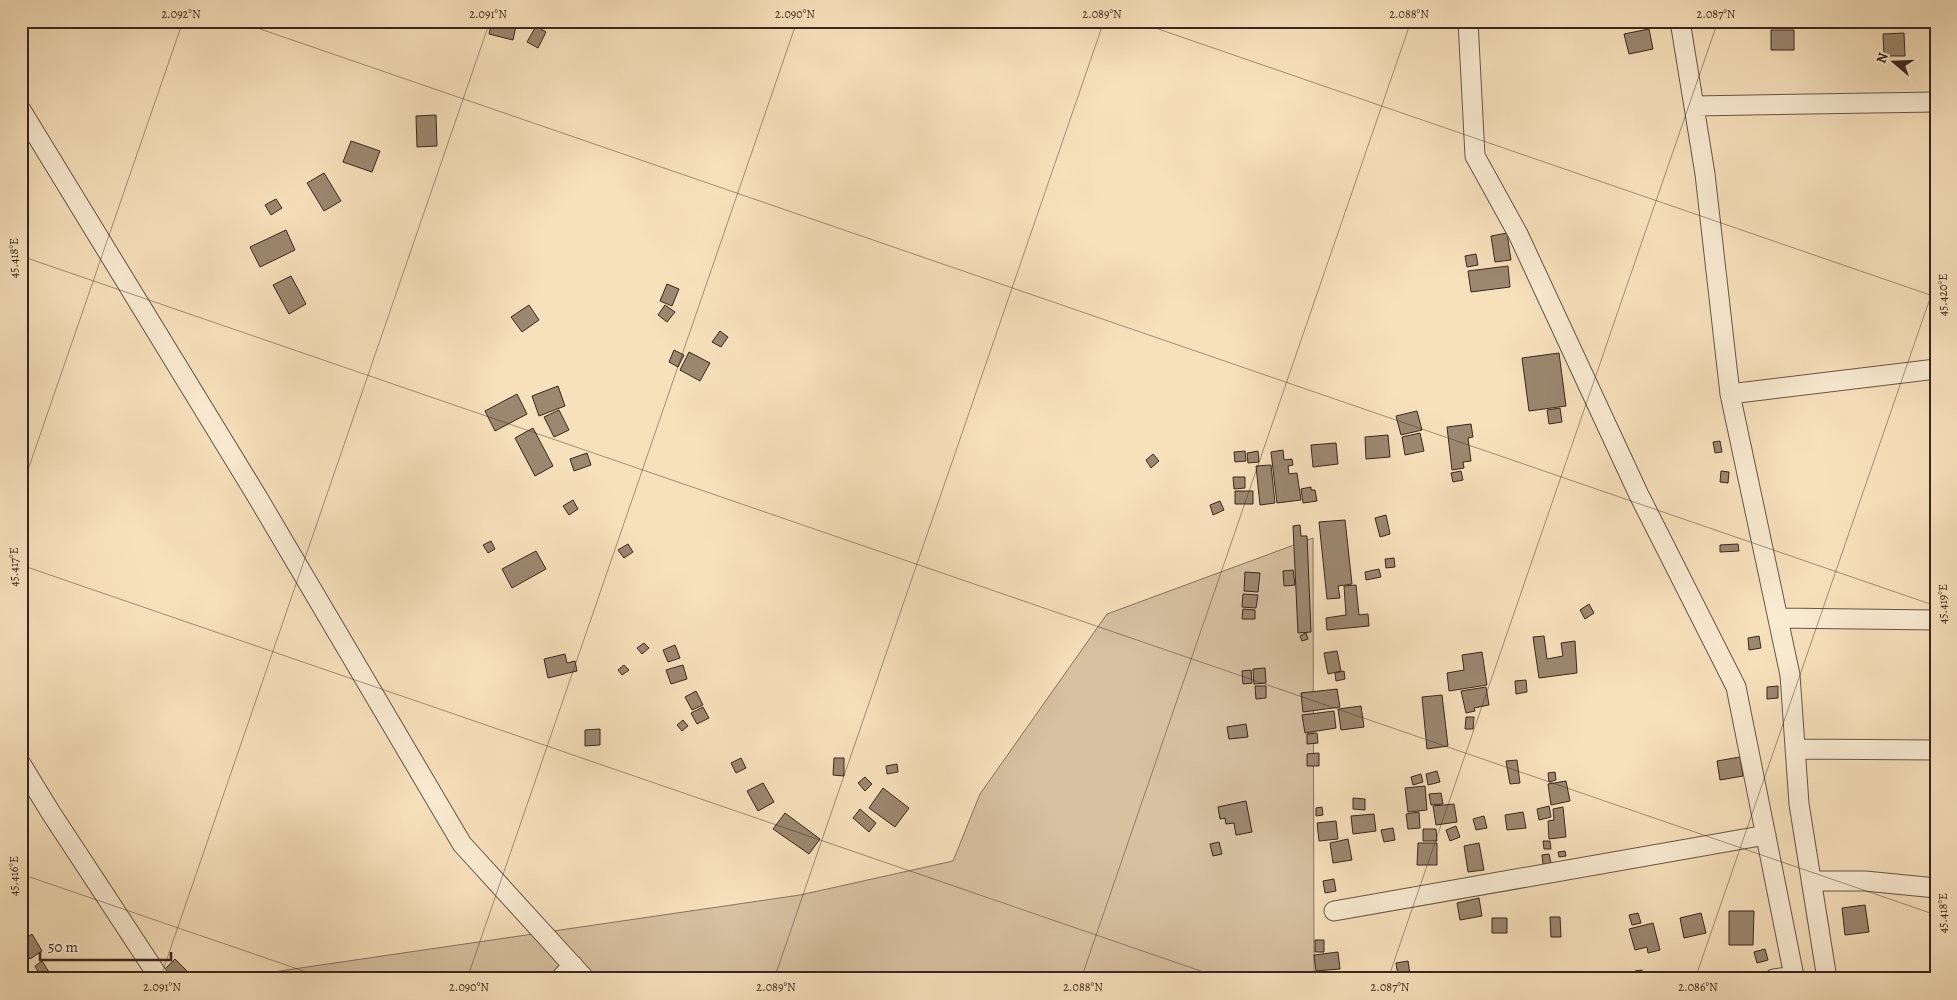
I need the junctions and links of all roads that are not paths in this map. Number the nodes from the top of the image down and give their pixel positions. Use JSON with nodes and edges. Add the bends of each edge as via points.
{"nodes":[{"id":1,"x":1468,"y":21,"type":"edge"},
{"id":2,"x":1680,"y":21,"type":"edge"},
{"id":3,"x":1936,"y":102,"type":"edge"},
{"id":4,"x":1694,"y":106,"type":"junction"},
{"id":5,"x":21,"y":110,"type":"edge"},
{"id":6,"x":1936,"y":370,"type":"edge"},
{"id":7,"x":1730,"y":394,"type":"junction"},
{"id":8,"x":1778,"y":618,"type":"junction"},
{"id":9,"x":1936,"y":620,"type":"edge"},
{"id":10,"x":1795,"y":749,"type":"junction"},
{"id":11,"x":1936,"y":750,"type":"edge"},
{"id":12,"x":21,"y":764,"type":"edge"},
{"id":13,"x":1766,"y":835,"type":"junction"},
{"id":14,"x":1812,"y":881,"type":"junction"},
{"id":15,"x":1936,"y":888,"type":"edge"},
{"id":16,"x":1334,"y":910,"type":"dead end"},
{"id":17,"x":579,"y":972,"type":"edge"},
{"id":18,"x":1796,"y":977,"type":"edge"},
{"id":19,"x":160,"y":979,"type":"edge"},
{"id":20,"x":560,"y":979,"type":"edge"},
{"id":21,"x":1774,"y":979,"type":"edge"},
{"id":22,"x":1827,"y":979,"type":"edge"}],
"edges":[{"from":1,"to":13,"type":"street","via":[[1475,156],[1518,234],[1639,495],[1736,687]]},
{"from":2,"to":4,"type":"street"},
{"from":3,"to":4,"type":"street"},
{"from":4,"to":7,"type":"street"},
{"from":5,"to":17,"type":"street","via":[[258,498],[462,844]]},
{"from":6,"to":7,"type":"street"},
{"from":7,"to":8,"type":"street"},
{"from":8,"to":9,"type":"street"},
{"from":8,"to":10,"type":"street","via":[[1790,675]]},
{"from":10,"to":11,"type":"street"},
{"from":10,"to":14,"type":"street","via":[[1799,804]]},
{"from":12,"to":19,"type":"street"},
{"from":13,"to":16,"type":"street"},
{"from":13,"to":18,"type":"street"},
{"from":14,"to":15,"type":"street"},
{"from":14,"to":22,"type":"street"},
{"from":17,"to":20,"type":"street"},
{"from":18,"to":21,"type":"street"}]}
